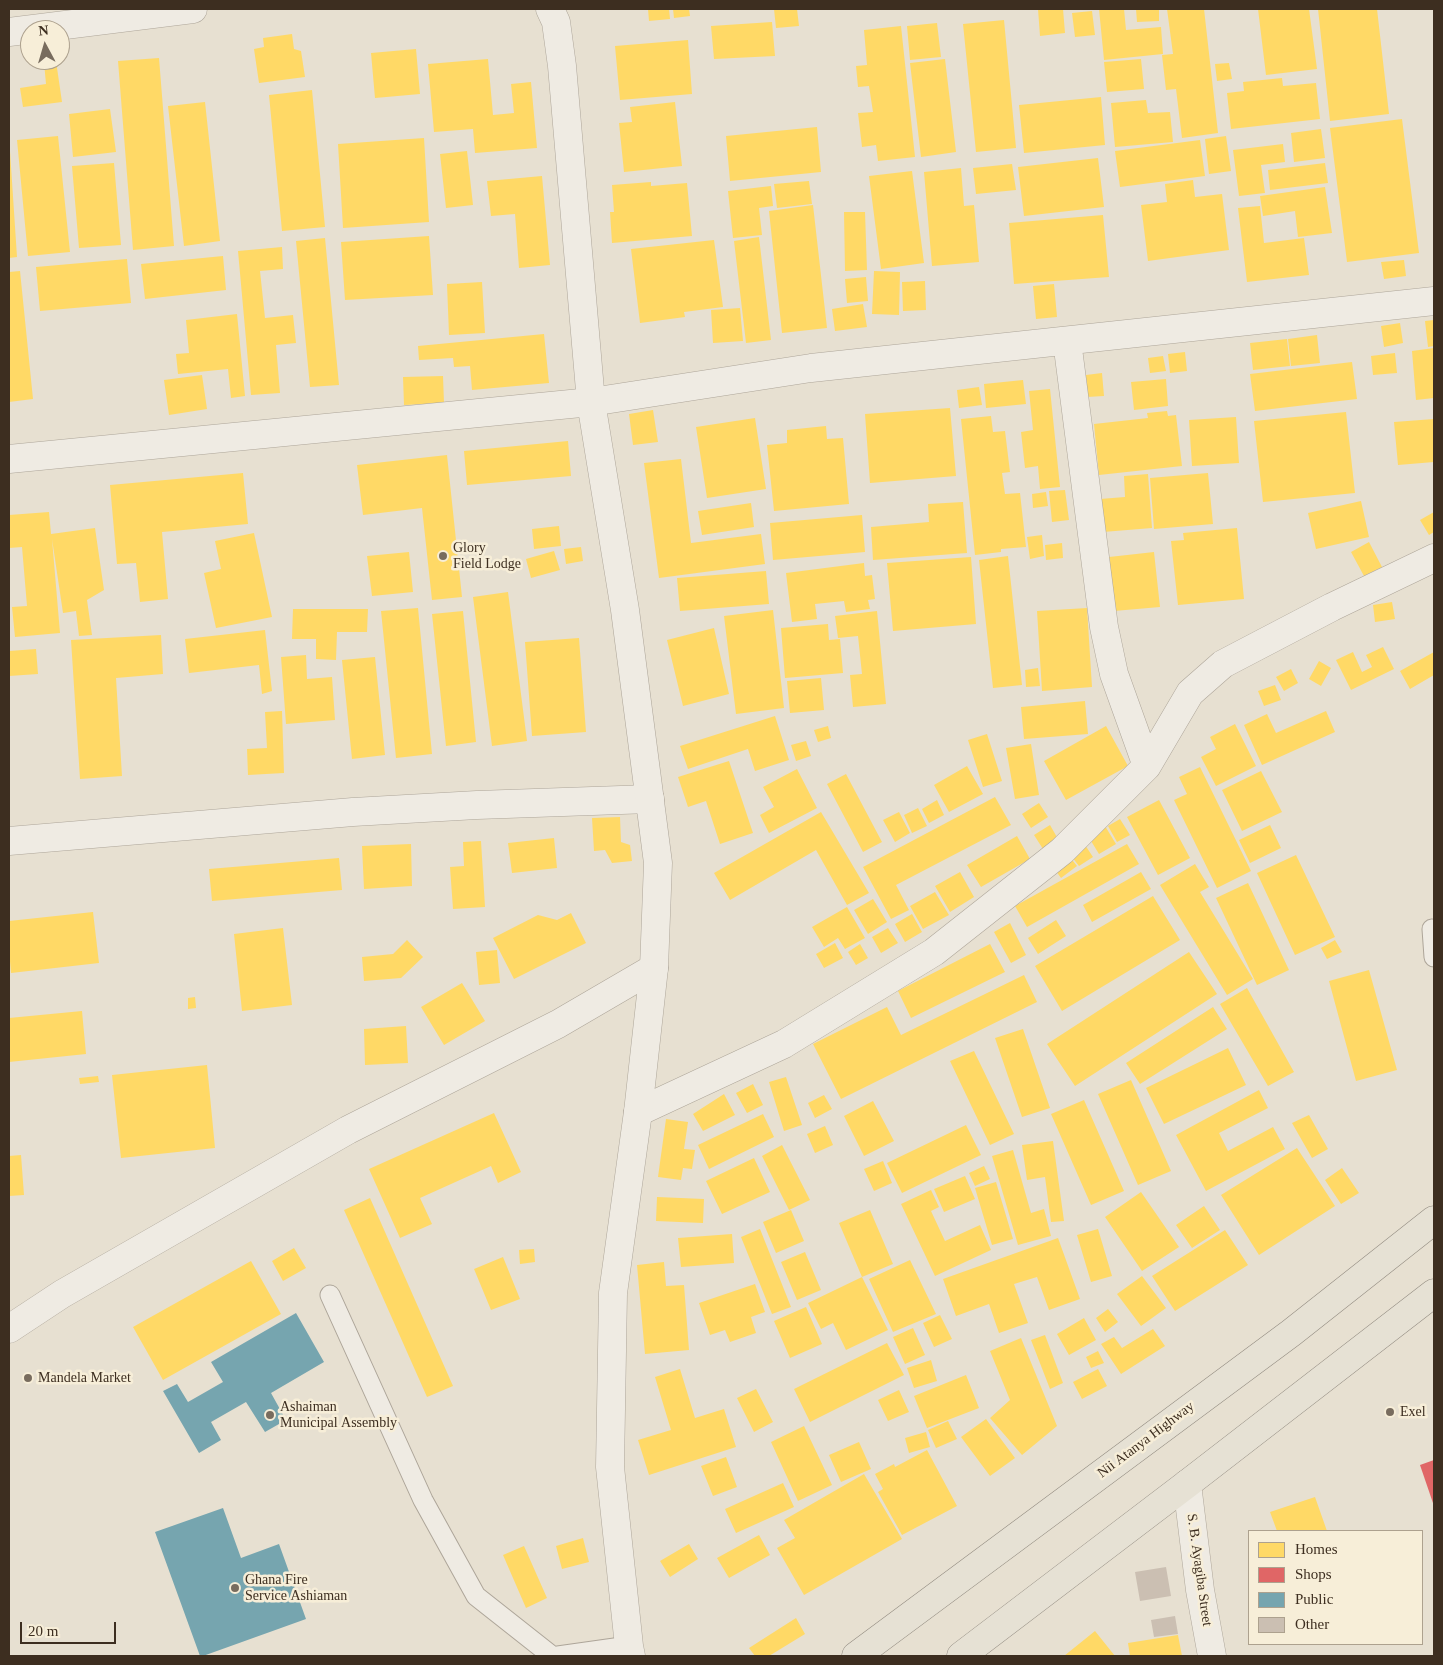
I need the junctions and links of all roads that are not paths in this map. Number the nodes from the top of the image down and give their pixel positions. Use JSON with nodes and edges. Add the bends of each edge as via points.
{"nodes":[{"id":1,"x":193,"y":9,"type":"edge"},
{"id":2,"x":550,"y":9,"type":"edge"},
{"id":3,"x":9,"y":32,"type":"edge"},
{"id":4,"x":1434,"y":302,"type":"edge"},
{"id":5,"x":1066,"y":341,"type":"junction"},
{"id":6,"x":592,"y":402,"type":"junction"},
{"id":7,"x":9,"y":459,"type":"edge"},
{"id":8,"x":1434,"y":558,"type":"edge"},
{"id":9,"x":1147,"y":766,"type":"junction"},
{"id":10,"x":650,"y":799,"type":"junction"},
{"id":11,"x":9,"y":841,"type":"edge"},
{"id":12,"x":1432,"y":928,"type":"dead end"},
{"id":13,"x":1434,"y":957,"type":"edge"},
{"id":14,"x":654,"y":968,"type":"junction"},
{"id":15,"x":638,"y":1112,"type":"junction"},
{"id":16,"x":1434,"y":1220,"type":"edge"},
{"id":17,"x":1434,"y":1293,"type":"edge"},
{"id":18,"x":330,"y":1295,"type":"dead end"},
{"id":19,"x":9,"y":1329,"type":"edge"},
{"id":20,"x":1187,"y":1484,"type":"junction"},
{"id":21,"x":630,"y":1651,"type":"edge"},
{"id":22,"x":552,"y":1656,"type":"edge"},
{"id":23,"x":558,"y":1656,"type":"edge"},
{"id":24,"x":856,"y":1656,"type":"edge"},
{"id":25,"x":961,"y":1656,"type":"edge"},
{"id":26,"x":1212,"y":1656,"type":"edge"}],
"edges":[{"from":1,"to":3,"type":"street"},
{"from":2,"to":6,"type":"street","via":[[556,22],[562,66]]},
{"from":4,"to":5,"type":"street"},
{"from":5,"to":6,"type":"street","via":[[811,368]]},
{"from":5,"to":9,"type":"street","via":[[1104,627],[1114,674]]},
{"from":6,"to":7,"type":"street"},
{"from":6,"to":10,"type":"street","via":[[625,610]]},
{"from":8,"to":9,"type":"street","via":[[1223,664],[1190,693]]},
{"from":9,"to":15,"type":"street","via":[[1062,851],[934,952],[784,1044]]},
{"from":10,"to":11,"type":"street","via":[[363,812]]},
{"from":10,"to":14,"type":"street","via":[[658,863]]},
{"from":12,"to":13,"type":"lane"},
{"from":14,"to":15,"type":"street"},
{"from":14,"to":19,"type":"street","via":[[558,1024],[348,1130],[62,1294]]},
{"from":15,"to":21,"type":"street","via":[[613,1293],[610,1467]]},
{"from":16,"to":24,"type":"main road","name":"Nii Atanya Highway","via":[[1291,1333]]},
{"from":17,"to":20,"type":"main road"},
{"from":18,"to":22,"type":"lane","via":[[423,1500],[476,1596]]},
{"from":20,"to":25,"type":"main road"},
{"from":20,"to":26,"type":"street","name":"S. B. Ayagiba Street"},
{"from":21,"to":23,"type":"lane"}]}
